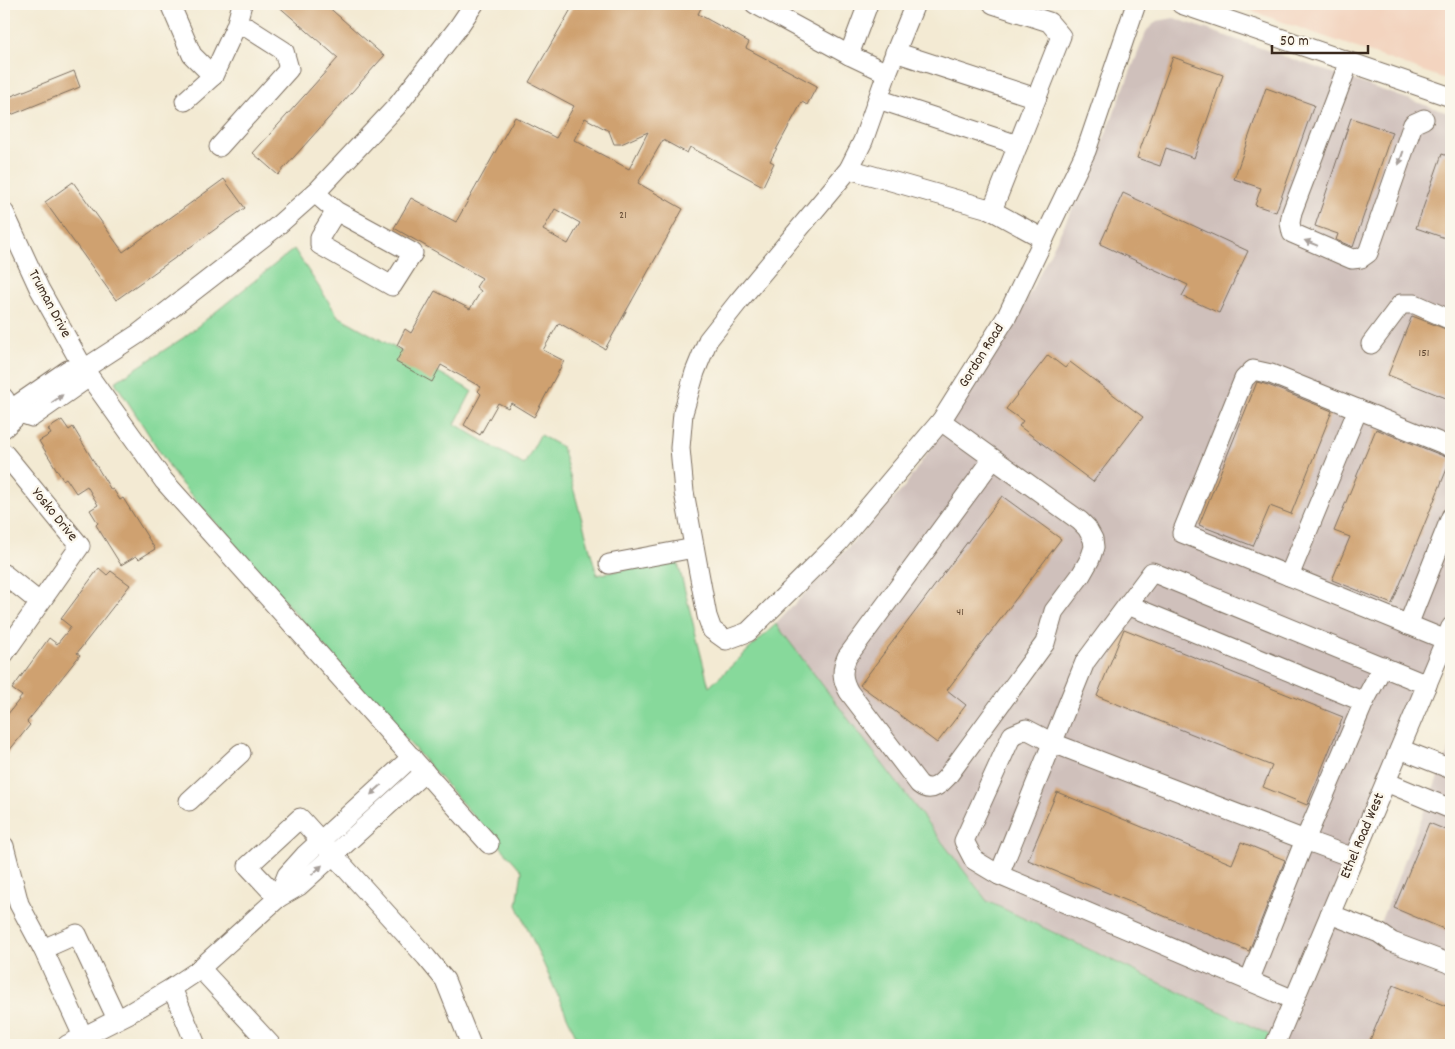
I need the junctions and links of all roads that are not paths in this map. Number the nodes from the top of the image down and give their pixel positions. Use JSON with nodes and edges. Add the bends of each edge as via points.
{"nodes":[{"id":1,"x":170,"y":4,"type":"edge"},
{"id":2,"x":242,"y":4,"type":"edge"},
{"id":3,"x":474,"y":4,"type":"edge"},
{"id":4,"x":755,"y":4,"type":"edge"},
{"id":5,"x":868,"y":4,"type":"edge"},
{"id":6,"x":915,"y":4,"type":"edge"},
{"id":7,"x":994,"y":4,"type":"edge"},
{"id":8,"x":1136,"y":4,"type":"edge"},
{"id":9,"x":1181,"y":4,"type":"edge"},
{"id":10,"x":236,"y":26,"type":"junction"},
{"id":11,"x":895,"y":52,"type":"junction"},
{"id":12,"x":849,"y":55,"type":"junction"},
{"id":13,"x":1349,"y":62,"type":"junction"},
{"id":14,"x":887,"y":73,"type":"junction"},
{"id":15,"x":212,"y":76,"type":"junction"},
{"id":16,"x":1451,"y":97,"type":"edge"},
{"id":17,"x":1036,"y":98,"type":"junction"},
{"id":18,"x":878,"y":99,"type":"junction"},
{"id":19,"x":185,"y":101,"type":"dead end"},
{"id":20,"x":1424,"y":119,"type":"dead end"},
{"id":21,"x":1018,"y":145,"type":"junction"},
{"id":22,"x":219,"y":147,"type":"dead end"},
{"id":23,"x":849,"y":169,"type":"junction"},
{"id":24,"x":315,"y":193,"type":"junction"},
{"id":25,"x":989,"y":209,"type":"junction"},
{"id":26,"x":336,"y":211,"type":"junction"},
{"id":27,"x":4,"y":212,"type":"edge"},
{"id":28,"x":8,"y":234,"type":"edge"},
{"id":29,"x":1044,"y":239,"type":"junction"},
{"id":30,"x":1451,"y":320,"type":"edge"},
{"id":31,"x":1372,"y":344,"type":"dead end"},
{"id":32,"x":84,"y":369,"type":"junction"},
{"id":33,"x":4,"y":398,"type":"edge"},
{"id":34,"x":1358,"y":410,"type":"junction"},
{"id":35,"x":13,"y":419,"type":"edge"},
{"id":36,"x":941,"y":422,"type":"junction"},
{"id":37,"x":1451,"y":447,"type":"edge"},
{"id":38,"x":4,"y":453,"type":"edge"},
{"id":39,"x":993,"y":459,"type":"junction"},
{"id":40,"x":1451,"y":517,"type":"edge"},
{"id":41,"x":694,"y":548,"type":"junction"},
{"id":42,"x":609,"y":564,"type":"dead end"},
{"id":43,"x":4,"y":574,"type":"edge"},
{"id":44,"x":1289,"y":576,"type":"junction"},
{"id":45,"x":39,"y":602,"type":"junction"},
{"id":46,"x":1128,"y":605,"type":"junction"},
{"id":47,"x":1408,"y":625,"type":"junction"},
{"id":48,"x":1448,"y":634,"type":"edge"},
{"id":49,"x":4,"y":654,"type":"edge"},
{"id":50,"x":1383,"y":666,"type":"junction"},
{"id":51,"x":1427,"y":685,"type":"junction"},
{"id":52,"x":1364,"y":702,"type":"junction"},
{"id":53,"x":1053,"y":743,"type":"junction"},
{"id":54,"x":1400,"y":749,"type":"junction"},
{"id":55,"x":241,"y":753,"type":"dead end"},
{"id":56,"x":412,"y":758,"type":"junction"},
{"id":57,"x":1451,"y":769,"type":"edge"},
{"id":58,"x":424,"y":772,"type":"junction"},
{"id":59,"x":1386,"y":782,"type":"junction"},
{"id":60,"x":189,"y":801,"type":"dead end"},
{"id":61,"x":1451,"y":808,"type":"edge"},
{"id":62,"x":1305,"y":840,"type":"junction"},
{"id":63,"x":320,"y":841,"type":"junction"},
{"id":64,"x":489,"y":844,"type":"dead end"},
{"id":65,"x":4,"y":846,"type":"edge"},
{"id":66,"x":334,"y":855,"type":"junction"},
{"id":67,"x":1354,"y":858,"type":"junction"},
{"id":68,"x":999,"y":875,"type":"junction"},
{"id":69,"x":278,"y":898,"type":"junction"},
{"id":70,"x":12,"y":908,"type":"edge"},
{"id":71,"x":1330,"y":914,"type":"junction"},
{"id":72,"x":43,"y":949,"type":"junction"},
{"id":73,"x":1451,"y":964,"type":"edge"},
{"id":74,"x":200,"y":968,"type":"junction"},
{"id":75,"x":1249,"y":981,"type":"junction"},
{"id":76,"x":172,"y":988,"type":"junction"},
{"id":77,"x":1294,"y":1000,"type":"junction"},
{"id":78,"x":117,"y":1019,"type":"junction"},
{"id":79,"x":79,"y":1043,"type":"edge"},
{"id":80,"x":196,"y":1045,"type":"edge"},
{"id":81,"x":271,"y":1045,"type":"edge"},
{"id":82,"x":471,"y":1045,"type":"edge"},
{"id":83,"x":1275,"y":1045,"type":"edge"}],
"edges":[{"from":1,"to":15,"type":"street","via":[[192,55]]},
{"from":2,"to":10,"type":"street"},
{"from":3,"to":24,"type":"street","via":[[397,106]]},
{"from":4,"to":12,"type":"street"},
{"from":5,"to":12,"type":"street"},
{"from":6,"to":11,"type":"street"},
{"from":7,"to":17,"type":"street","via":[[1049,22],[1061,36]]},
{"from":8,"to":29,"type":"street","name":"Gordon Road","via":[[1086,151]]},
{"from":9,"to":13,"type":"street"},
{"from":10,"to":15,"type":"street"},
{"from":10,"to":22,"type":"street","via":[[248,28],[284,50],[289,69]]},
{"from":11,"to":14,"type":"street"},
{"from":11,"to":17,"type":"street"},
{"from":12,"to":14,"type":"street"},
{"from":13,"to":16,"type":"street"},
{"from":20,"to":13,"type":"street","one_way":true,"via":[[1413,124],[1368,253],[1352,260],[1292,233],[1292,212]]},
{"from":14,"to":18,"type":"street"},
{"from":15,"to":19,"type":"street"},
{"from":17,"to":21,"type":"street"},
{"from":18,"to":21,"type":"street"},
{"from":18,"to":23,"type":"street"},
{"from":21,"to":25,"type":"street","via":[[995,203]]},
{"from":23,"to":25,"type":"street"},
{"from":23,"to":41,"type":"street","via":[[708,340],[683,413],[680,448]]},
{"from":24,"to":26,"type":"street"},
{"from":24,"to":32,"type":"street","via":[[138,334]]},
{"from":25,"to":29,"type":"street"},
{"from":26,"to":26,"type":"street","via":[[413,253],[392,286],[320,245],[320,237]]},
{"from":27,"to":28,"type":"street","name":"Truman Drive"},
{"from":28,"to":32,"type":"street","name":"Truman Drive"},
{"from":29,"to":36,"type":"street","name":"Gordon Road","via":[[1007,316]]},
{"from":30,"to":31,"type":"street","via":[[1415,304],[1402,304]]},
{"from":32,"to":35,"type":"street","via":[[82,382],[32,417]]},
{"from":32,"to":56,"type":"street","name":"Truman Drive","via":[[164,481]]},
{"from":33,"to":35,"type":"street"},
{"from":34,"to":37,"type":"street"},
{"from":34,"to":44,"type":"street"},
{"from":34,"to":44,"type":"street","via":[[1259,370],[1253,370],[1244,378],[1182,534]]},
{"from":36,"to":39,"type":"street"},
{"from":36,"to":41,"type":"street","name":"Gordon Road","via":[[838,543],[748,632],[726,640],[712,630],[706,616]]},
{"from":38,"to":45,"type":"street","name":"Yosko Drive","via":[[80,546]]},
{"from":39,"to":39,"type":"street","via":[[1080,521],[1090,534],[1094,547],[1081,575],[1054,611],[1045,643],[946,777],[939,785],[924,788],[849,692],[844,682],[844,664]]},
{"from":40,"to":47,"type":"street"},
{"from":41,"to":42,"type":"street"},
{"from":43,"to":45,"type":"street"},
{"from":44,"to":47,"type":"street"},
{"from":45,"to":49,"type":"street","name":"Yosko Drive"},
{"from":46,"to":50,"type":"street","via":[[1152,572]]},
{"from":46,"to":52,"type":"street"},
{"from":46,"to":53,"type":"street","via":[[1085,662]]},
{"from":47,"to":48,"type":"street"},
{"from":48,"to":51,"type":"street","name":"Ethel Road West"},
{"from":50,"to":51,"type":"street"},
{"from":50,"to":52,"type":"street"},
{"from":51,"to":54,"type":"street","name":"Ethel Road West"},
{"from":52,"to":62,"type":"street"},
{"from":53,"to":62,"type":"street"},
{"from":53,"to":68,"type":"street"},
{"from":53,"to":68,"type":"street","via":[[1026,729],[1012,735],[964,841],[974,860]]},
{"from":54,"to":57,"type":"street"},
{"from":54,"to":59,"type":"street","name":"Ethel Road West"},
{"from":55,"to":60,"type":"street"},
{"from":56,"to":58,"type":"street","name":"Truman Drive"},
{"from":56,"to":63,"type":"street","one_way":true},
{"from":58,"to":64,"type":"street","name":"Truman Drive"},
{"from":58,"to":66,"type":"street"},
{"from":59,"to":61,"type":"street"},
{"from":59,"to":67,"type":"street","name":"Ethel Road West"},
{"from":62,"to":67,"type":"street"},
{"from":62,"to":75,"type":"street"},
{"from":63,"to":66,"type":"street"},
{"from":63,"to":69,"type":"street","via":[[287,875]]},
{"from":63,"to":69,"type":"street","via":[[300,818],[248,866]]},
{"from":65,"to":70,"type":"street"},
{"from":69,"to":66,"type":"street","one_way":true,"via":[[299,886]]},
{"from":66,"to":82,"type":"street","via":[[445,980]]},
{"from":67,"to":71,"type":"street","name":"Ethel Road West"},
{"from":68,"to":75,"type":"street"},
{"from":69,"to":74,"type":"street"},
{"from":70,"to":72,"type":"street"},
{"from":71,"to":73,"type":"street"},
{"from":71,"to":77,"type":"street","name":"Ethel Road West"},
{"from":72,"to":78,"type":"street","via":[[77,934]]},
{"from":72,"to":79,"type":"street"},
{"from":74,"to":76,"type":"street"},
{"from":74,"to":81,"type":"street"},
{"from":75,"to":77,"type":"street"},
{"from":76,"to":78,"type":"street"},
{"from":76,"to":80,"type":"street"},
{"from":77,"to":83,"type":"street","name":"Ethel Road West"},
{"from":78,"to":79,"type":"street"}]}
